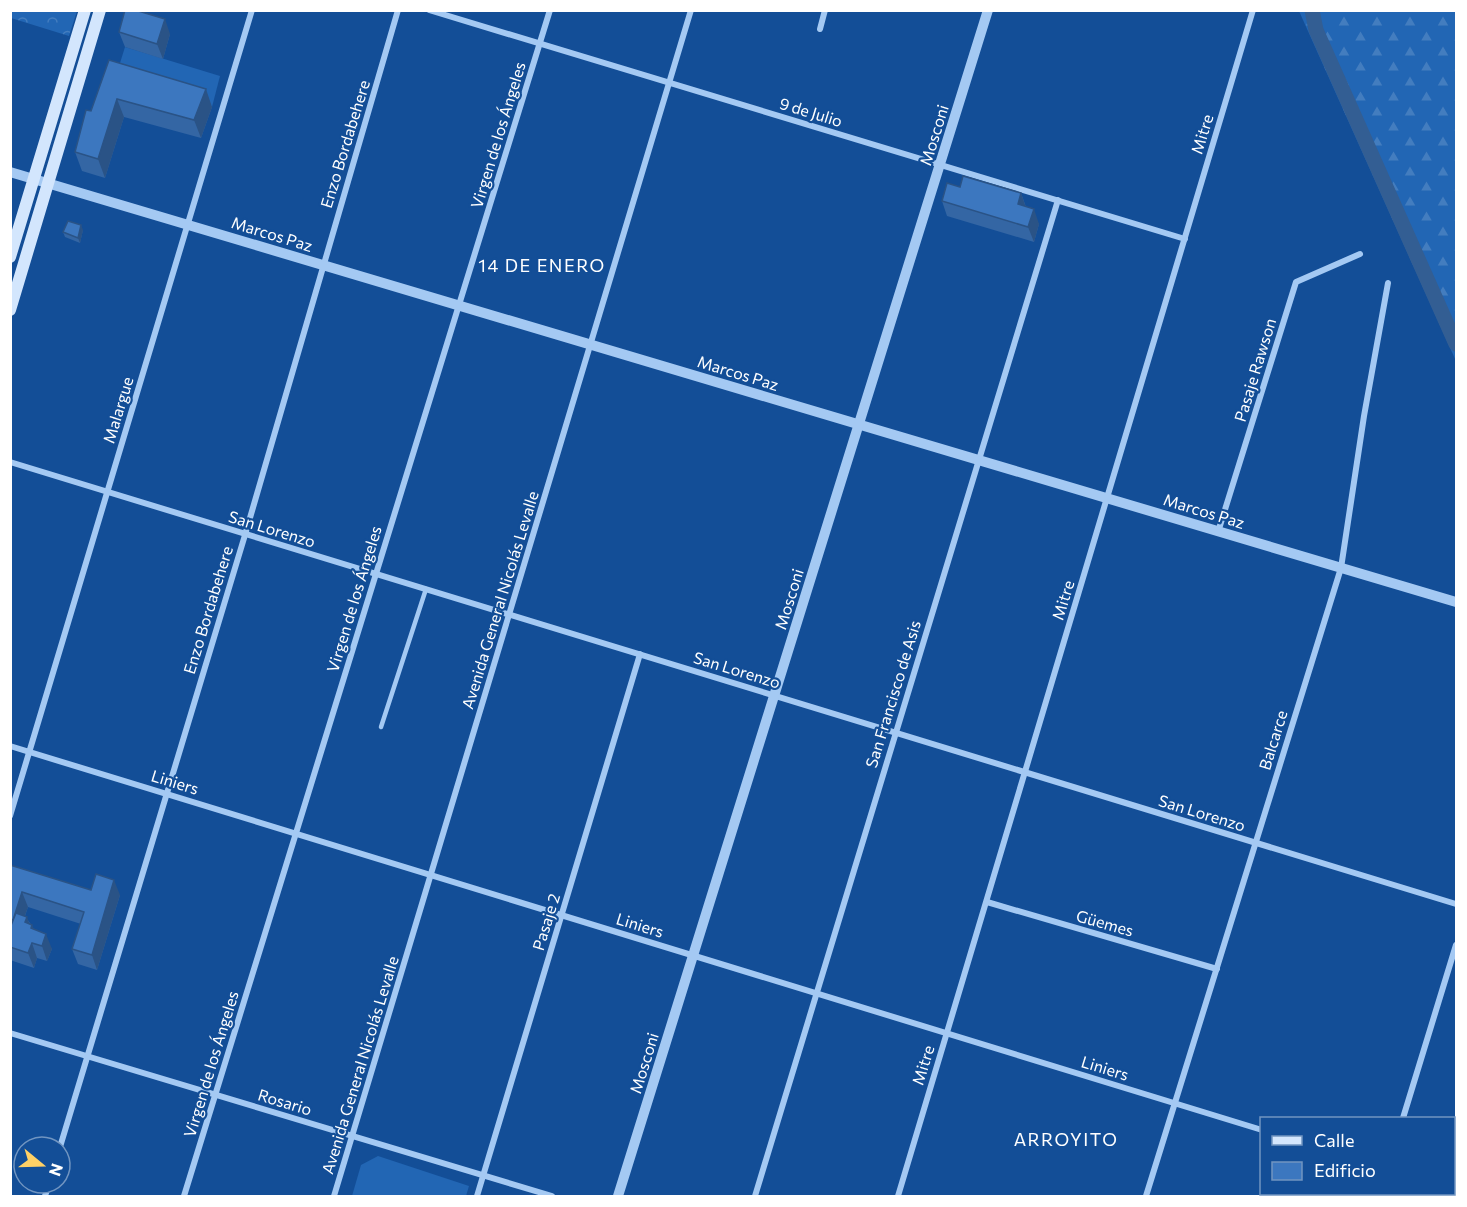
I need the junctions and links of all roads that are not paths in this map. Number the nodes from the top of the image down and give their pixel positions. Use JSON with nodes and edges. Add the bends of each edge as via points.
{"nodes":[{"id":1,"x":85,"y":10,"type":"edge"},
{"id":2,"x":100,"y":10,"type":"edge"},
{"id":3,"x":252,"y":10,"type":"edge"},
{"id":4,"x":398,"y":10,"type":"edge"},
{"id":5,"x":429,"y":10,"type":"edge"},
{"id":6,"x":550,"y":10,"type":"edge"},
{"id":7,"x":691,"y":10,"type":"edge"},
{"id":8,"x":825,"y":10,"type":"edge"},
{"id":9,"x":988,"y":10,"type":"edge"},
{"id":10,"x":1253,"y":10,"type":"edge"},
{"id":11,"x":820,"y":28,"type":"dead end"},
{"id":12,"x":540,"y":44,"type":"junction"},
{"id":13,"x":669,"y":83,"type":"junction"},
{"id":14,"x":940,"y":165,"type":"junction"},
{"id":15,"x":10,"y":172,"type":"edge"},
{"id":16,"x":34,"y":179,"type":"junction"},
{"id":17,"x":49,"y":183,"type":"junction"},
{"id":18,"x":1058,"y":200,"type":"junction"},
{"id":19,"x":188,"y":225,"type":"junction"},
{"id":20,"x":1185,"y":239,"type":"junction"},
{"id":21,"x":1360,"y":254,"type":"dead end"},
{"id":22,"x":10,"y":257,"type":"edge"},
{"id":23,"x":323,"y":265,"type":"junction"},
{"id":24,"x":1388,"y":283,"type":"dead end"},
{"id":25,"x":459,"y":305,"type":"junction"},
{"id":26,"x":10,"y":310,"type":"edge"},
{"id":27,"x":590,"y":344,"type":"junction"},
{"id":28,"x":859,"y":424,"type":"junction"},
{"id":29,"x":979,"y":460,"type":"junction"},
{"id":30,"x":10,"y":462,"type":"edge"},
{"id":31,"x":108,"y":492,"type":"junction"},
{"id":32,"x":1107,"y":498,"type":"junction"},
{"id":33,"x":1218,"y":531,"type":"junction"},
{"id":34,"x":245,"y":535,"type":"junction"},
{"id":35,"x":1341,"y":568,"type":"junction"},
{"id":36,"x":376,"y":574,"type":"junction"},
{"id":37,"x":426,"y":589,"type":"junction"},
{"id":38,"x":1456,"y":602,"type":"edge"},
{"id":39,"x":509,"y":614,"type":"junction"},
{"id":40,"x":640,"y":654,"type":"junction"},
{"id":41,"x":774,"y":696,"type":"junction"},
{"id":42,"x":381,"y":727,"type":"dead end"},
{"id":43,"x":896,"y":733,"type":"junction"},
{"id":44,"x":10,"y":746,"type":"edge"},
{"id":45,"x":30,"y":752,"type":"junction"},
{"id":46,"x":1025,"y":772,"type":"junction"},
{"id":47,"x":166,"y":794,"type":"junction"},
{"id":48,"x":10,"y":816,"type":"edge"},
{"id":49,"x":296,"y":833,"type":"junction"},
{"id":50,"x":1256,"y":843,"type":"junction"},
{"id":51,"x":431,"y":875,"type":"junction"},
{"id":52,"x":987,"y":902,"type":"junction"},
{"id":53,"x":1456,"y":904,"type":"edge"},
{"id":54,"x":562,"y":915,"type":"junction"},
{"id":55,"x":1456,"y":945,"type":"edge"},
{"id":56,"x":694,"y":956,"type":"junction"},
{"id":57,"x":1216,"y":969,"type":"junction"},
{"id":58,"x":817,"y":993,"type":"junction"},
{"id":59,"x":10,"y":1033,"type":"edge"},
{"id":60,"x":947,"y":1033,"type":"junction"},
{"id":61,"x":87,"y":1056,"type":"junction"},
{"id":62,"x":215,"y":1095,"type":"junction"},
{"id":63,"x":1175,"y":1103,"type":"junction"},
{"id":64,"x":1404,"y":1117,"type":"edge"},
{"id":65,"x":1260,"y":1129,"type":"edge"},
{"id":66,"x":64,"y":1135,"type":"edge"},
{"id":67,"x":352,"y":1137,"type":"junction"},
{"id":68,"x":483,"y":1176,"type":"junction"},
{"id":69,"x":184,"y":1197,"type":"edge"},
{"id":70,"x":334,"y":1197,"type":"edge"},
{"id":71,"x":477,"y":1197,"type":"edge"},
{"id":72,"x":552,"y":1197,"type":"edge"},
{"id":73,"x":618,"y":1197,"type":"edge"},
{"id":74,"x":755,"y":1197,"type":"edge"},
{"id":75,"x":898,"y":1197,"type":"edge"},
{"id":76,"x":1146,"y":1197,"type":"edge"}],
"edges":[{"from":1,"to":16,"type":"main road"},
{"from":2,"to":17,"type":"main road"},
{"from":3,"to":19,"type":"street","name":"Malargue"},
{"from":4,"to":23,"type":"street","name":"Enzo Bordabehere"},
{"from":5,"to":12,"type":"street","name":"9 de Julio"},
{"from":6,"to":12,"type":"street","name":"Virgen de los Ángeles"},
{"from":7,"to":13,"type":"street","name":"Avenida General Nicolás Levalle"},
{"from":8,"to":11,"type":"street"},
{"from":9,"to":14,"type":"street","name":"Mosconi"},
{"from":10,"to":20,"type":"street","name":"Mitre"},
{"from":12,"to":13,"type":"street","name":"9 de Julio"},
{"from":12,"to":25,"type":"street","name":"Virgen de los Ángeles"},
{"from":13,"to":14,"type":"street","name":"9 de Julio"},
{"from":13,"to":27,"type":"street","name":"Avenida General Nicolás Levalle"},
{"from":14,"to":18,"type":"street","name":"9 de Julio"},
{"from":14,"to":28,"type":"street","name":"Mosconi"},
{"from":15,"to":16,"type":"street","name":"Marcos Paz"},
{"from":16,"to":17,"type":"street","name":"Marcos Paz"},
{"from":16,"to":22,"type":"main road"},
{"from":17,"to":19,"type":"street","name":"Marcos Paz"},
{"from":17,"to":26,"type":"main road"},
{"from":18,"to":20,"type":"street","name":"9 de Julio"},
{"from":18,"to":29,"type":"street","name":"San Francisco de Asis"},
{"from":19,"to":23,"type":"street","name":"Marcos Paz"},
{"from":19,"to":31,"type":"street","name":"Malargue"},
{"from":20,"to":32,"type":"street","name":"Mitre"},
{"from":21,"to":33,"type":"street","name":"Pasaje Rawson","via":[[1296,282]]},
{"from":23,"to":25,"type":"street","name":"Marcos Paz"},
{"from":23,"to":34,"type":"street","name":"Enzo Bordabehere"},
{"from":24,"to":35,"type":"street","name":"Balcarce"},
{"from":25,"to":27,"type":"street","name":"Marcos Paz"},
{"from":25,"to":36,"type":"street","name":"Virgen de los Ángeles"},
{"from":27,"to":28,"type":"street","name":"Marcos Paz"},
{"from":27,"to":39,"type":"street","name":"Avenida General Nicolás Levalle"},
{"from":28,"to":29,"type":"street","name":"Marcos Paz"},
{"from":28,"to":41,"type":"street","name":"Mosconi"},
{"from":29,"to":32,"type":"street","name":"Marcos Paz"},
{"from":29,"to":43,"type":"street","name":"San Francisco de Asis"},
{"from":30,"to":31,"type":"street","name":"San Lorenzo"},
{"from":31,"to":34,"type":"street","name":"San Lorenzo"},
{"from":31,"to":45,"type":"street","name":"Malargue"},
{"from":32,"to":33,"type":"street","name":"Marcos Paz"},
{"from":32,"to":46,"type":"street","name":"Mitre"},
{"from":33,"to":35,"type":"street","name":"Marcos Paz"},
{"from":34,"to":36,"type":"street","name":"San Lorenzo"},
{"from":34,"to":47,"type":"street","name":"Enzo Bordabehere"},
{"from":35,"to":38,"type":"street","name":"Marcos Paz"},
{"from":35,"to":50,"type":"street","name":"Balcarce"},
{"from":36,"to":37,"type":"street","name":"San Lorenzo"},
{"from":36,"to":49,"type":"street","name":"Virgen de los Ángeles"},
{"from":37,"to":39,"type":"street","name":"San Lorenzo"},
{"from":37,"to":42,"type":"lane"},
{"from":39,"to":40,"type":"street","name":"San Lorenzo"},
{"from":39,"to":51,"type":"street","name":"Avenida General Nicolás Levalle"},
{"from":40,"to":41,"type":"street","name":"San Lorenzo"},
{"from":40,"to":54,"type":"street","name":"Pasaje 2"},
{"from":41,"to":43,"type":"street","name":"San Lorenzo"},
{"from":41,"to":56,"type":"street","name":"Mosconi"},
{"from":43,"to":46,"type":"street","name":"San Lorenzo"},
{"from":43,"to":58,"type":"street","name":"San Francisco de Asis"},
{"from":44,"to":45,"type":"street","name":"Liniers"},
{"from":45,"to":47,"type":"street","name":"Liniers"},
{"from":45,"to":48,"type":"street","name":"Malargue"},
{"from":46,"to":50,"type":"street","name":"San Lorenzo"},
{"from":46,"to":52,"type":"street","name":"Mitre"},
{"from":47,"to":49,"type":"street","name":"Liniers"},
{"from":47,"to":61,"type":"street","name":"Enzo Bordabehere"},
{"from":49,"to":51,"type":"street","name":"Liniers"},
{"from":49,"to":62,"type":"street","name":"Virgen de los Ángeles"},
{"from":50,"to":53,"type":"street","name":"San Lorenzo"},
{"from":50,"to":57,"type":"street","name":"Balcarce"},
{"from":51,"to":54,"type":"street","name":"Liniers"},
{"from":51,"to":67,"type":"street","name":"Avenida General Nicolás Levalle"},
{"from":52,"to":57,"type":"street","name":"Güemes"},
{"from":52,"to":60,"type":"street","name":"Mitre"},
{"from":54,"to":56,"type":"street","name":"Liniers"},
{"from":54,"to":68,"type":"street","name":"Pasaje 2"},
{"from":55,"to":64,"type":"street"},
{"from":56,"to":58,"type":"street","name":"Liniers"},
{"from":56,"to":73,"type":"street","name":"Mosconi"},
{"from":57,"to":63,"type":"street","name":"Balcarce"},
{"from":58,"to":60,"type":"street","name":"Liniers"},
{"from":58,"to":74,"type":"street","name":"San Francisco de Asis"},
{"from":59,"to":61,"type":"street","name":"Rosario"},
{"from":60,"to":63,"type":"street","name":"Liniers"},
{"from":60,"to":75,"type":"street","name":"Mitre"},
{"from":61,"to":62,"type":"street","name":"Rosario"},
{"from":61,"to":66,"type":"street","name":"Enzo Bordabehere"},
{"from":62,"to":67,"type":"street","name":"Rosario"},
{"from":62,"to":69,"type":"street","name":"Virgen de los Ángeles"},
{"from":63,"to":65,"type":"street","name":"Liniers"},
{"from":63,"to":76,"type":"street","name":"Balcarce"},
{"from":67,"to":68,"type":"street","name":"Rosario"},
{"from":67,"to":70,"type":"street","name":"Avenida General Nicolás Levalle"},
{"from":68,"to":71,"type":"street","name":"Pasaje 2"},
{"from":68,"to":72,"type":"street","name":"Rosario"}]}
